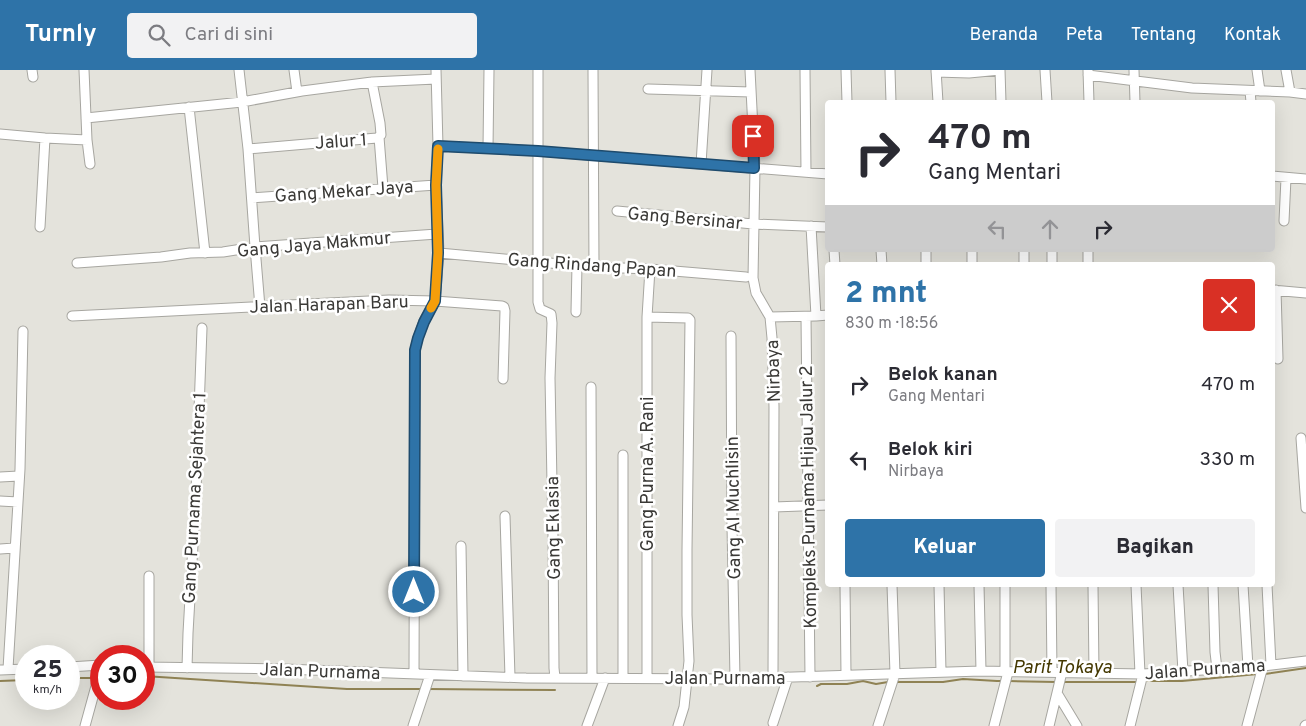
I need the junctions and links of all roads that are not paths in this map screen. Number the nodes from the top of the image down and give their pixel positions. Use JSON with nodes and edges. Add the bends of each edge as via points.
{"nodes":[{"id":1,"x":84,"y":70,"type":"edge"},
{"id":2,"x":239,"y":70,"type":"edge"},
{"id":3,"x":294,"y":70,"type":"edge"},
{"id":4,"x":489,"y":70,"type":"edge"},
{"id":5,"x":538,"y":70,"type":"edge"},
{"id":6,"x":593,"y":70,"type":"edge"},
{"id":7,"x":706,"y":70,"type":"edge"},
{"id":8,"x":750,"y":70,"type":"edge"},
{"id":9,"x":805,"y":70,"type":"edge"},
{"id":10,"x":846,"y":70,"type":"edge"},
{"id":11,"x":890,"y":70,"type":"edge"},
{"id":12,"x":1000,"y":70,"type":"edge"},
{"id":13,"x":1045,"y":70,"type":"edge"},
{"id":14,"x":1134,"y":70,"type":"edge"},
{"id":15,"x":1257,"y":70,"type":"edge"},
{"id":16,"x":1286,"y":70,"type":"edge"},
{"id":17,"x":936,"y":71,"type":"edge"},
{"id":18,"x":969,"y":72,"type":"edge"},
{"id":19,"x":1088,"y":72,"type":"edge"},
{"id":20,"x":436,"y":74,"type":"edge"},
{"id":21,"x":372,"y":82,"type":"junction"},
{"id":22,"x":1135,"y":82,"type":"junction"},
{"id":23,"x":648,"y":89,"type":"dead end"},
{"id":24,"x":706,"y":90,"type":"junction"},
{"id":25,"x":1250,"y":91,"type":"junction"},
{"id":26,"x":1260,"y":91,"type":"junction"},
{"id":27,"x":297,"y":92,"type":"junction"},
{"id":28,"x":752,"y":92,"type":"junction"},
{"id":29,"x":1290,"y":92,"type":"junction"},
{"id":30,"x":1306,"y":94,"type":"edge"},
{"id":31,"x":847,"y":100,"type":"edge"},
{"id":32,"x":891,"y":100,"type":"edge"},
{"id":33,"x":938,"y":100,"type":"edge"},
{"id":34,"x":1001,"y":100,"type":"edge"},
{"id":35,"x":1046,"y":100,"type":"edge"},
{"id":36,"x":1089,"y":100,"type":"edge"},
{"id":37,"x":1135,"y":100,"type":"edge"},
{"id":38,"x":1250,"y":100,"type":"edge"},
{"id":39,"x":242,"y":102,"type":"junction"},
{"id":40,"x":189,"y":107,"type":"junction"},
{"id":41,"x":86,"y":118,"type":"junction"},
{"id":42,"x":0,"y":134,"type":"edge"},
{"id":43,"x":379,"y":137,"type":"junction"},
{"id":44,"x":45,"y":138,"type":"junction"},
{"id":45,"x":87,"y":140,"type":"junction"},
{"id":46,"x":438,"y":146,"type":"junction"},
{"id":47,"x":488,"y":148,"type":"junction"},
{"id":48,"x":248,"y":149,"type":"junction"},
{"id":49,"x":538,"y":151,"type":"junction"},
{"id":50,"x":592,"y":156,"type":"junction"},
{"id":51,"x":90,"y":164,"type":"dead end"},
{"id":52,"x":702,"y":164,"type":"junction"},
{"id":53,"x":754,"y":168,"type":"junction"},
{"id":54,"x":806,"y":172,"type":"junction"},
{"id":55,"x":825,"y":174,"type":"edge"},
{"id":56,"x":1275,"y":176,"type":"edge"},
{"id":57,"x":1286,"y":178,"type":"junction"},
{"id":58,"x":1306,"y":179,"type":"edge"},
{"id":59,"x":436,"y":185,"type":"junction"},
{"id":60,"x":383,"y":188,"type":"junction"},
{"id":61,"x":252,"y":198,"type":"junction"},
{"id":62,"x":617,"y":211,"type":"dead end"},
{"id":63,"x":1284,"y":222,"type":"dead end"},
{"id":64,"x":753,"y":224,"type":"junction"},
{"id":65,"x":811,"y":226,"type":"junction"},
{"id":66,"x":40,"y":227,"type":"dead end"},
{"id":67,"x":825,"y":227,"type":"edge"},
{"id":68,"x":437,"y":234,"type":"junction"},
{"id":69,"x":255,"y":247,"type":"junction"},
{"id":70,"x":205,"y":253,"type":"junction"},
{"id":71,"x":438,"y":253,"type":"junction"},
{"id":72,"x":538,"y":261,"type":"junction"},
{"id":73,"x":77,"y":263,"type":"dead end"},
{"id":74,"x":577,"y":265,"type":"junction"},
{"id":75,"x":594,"y":267,"type":"junction"},
{"id":76,"x":650,"y":269,"type":"junction"},
{"id":77,"x":749,"y":278,"type":"junction"},
{"id":78,"x":1275,"y":290,"type":"edge"},
{"id":79,"x":1306,"y":293,"type":"edge"},
{"id":80,"x":435,"y":301,"type":"junction"},
{"id":81,"x":260,"y":307,"type":"junction"},
{"id":82,"x":1275,"y":307,"type":"edge"},
{"id":83,"x":576,"y":312,"type":"dead end"},
{"id":84,"x":825,"y":315,"type":"edge"},
{"id":85,"x":72,"y":316,"type":"dead end"},
{"id":86,"x":816,"y":316,"type":"junction"},
{"id":87,"x":647,"y":317,"type":"junction"},
{"id":88,"x":806,"y":317,"type":"junction"},
{"id":89,"x":770,"y":318,"type":"junction"},
{"id":90,"x":202,"y":328,"type":"dead end"},
{"id":91,"x":23,"y":331,"type":"dead end"},
{"id":92,"x":731,"y":336,"type":"dead end"},
{"id":93,"x":1278,"y":359,"type":"dead end"},
{"id":94,"x":503,"y":379,"type":"dead end"},
{"id":95,"x":590,"y":387,"type":"dead end"},
{"id":96,"x":1302,"y":438,"type":"dead end"},
{"id":97,"x":622,"y":455,"type":"dead end"},
{"id":98,"x":19,"y":476,"type":"junction"},
{"id":99,"x":0,"y":477,"type":"edge"},
{"id":100,"x":0,"y":501,"type":"edge"},
{"id":101,"x":18,"y":502,"type":"junction"},
{"id":102,"x":825,"y":505,"type":"edge"},
{"id":103,"x":808,"y":506,"type":"junction"},
{"id":104,"x":774,"y":507,"type":"junction"},
{"id":105,"x":1306,"y":508,"type":"edge"},
{"id":106,"x":505,"y":516,"type":"dead end"},
{"id":107,"x":461,"y":546,"type":"dead end"},
{"id":108,"x":14,"y":548,"type":"junction"},
{"id":109,"x":0,"y":549,"type":"edge"},
{"id":110,"x":149,"y":576,"type":"dead end"},
{"id":111,"x":846,"y":587,"type":"edge"},
{"id":112,"x":892,"y":587,"type":"edge"},
{"id":113,"x":939,"y":587,"type":"edge"},
{"id":114,"x":979,"y":587,"type":"edge"},
{"id":115,"x":1005,"y":587,"type":"edge"},
{"id":116,"x":1051,"y":587,"type":"edge"},
{"id":117,"x":1093,"y":587,"type":"edge"},
{"id":118,"x":1136,"y":587,"type":"edge"},
{"id":119,"x":1178,"y":587,"type":"edge"},
{"id":120,"x":1212,"y":587,"type":"edge"},
{"id":121,"x":1243,"y":587,"type":"edge"},
{"id":122,"x":1268,"y":587,"type":"edge"},
{"id":123,"x":147,"y":645,"type":"edge"},
{"id":124,"x":1306,"y":661,"type":"edge"},
{"id":125,"x":155,"y":667,"type":"edge"},
{"id":126,"x":1248,"y":667,"type":"junction"},
{"id":127,"x":187,"y":668,"type":"junction"},
{"id":128,"x":4,"y":669,"type":"edge"},
{"id":129,"x":1218,"y":669,"type":"junction"},
{"id":130,"x":1264,"y":669,"type":"junction"},
{"id":131,"x":981,"y":671,"type":"junction"},
{"id":132,"x":941,"y":672,"type":"junction"},
{"id":133,"x":1052,"y":672,"type":"junction"},
{"id":134,"x":1183,"y":672,"type":"junction"},
{"id":135,"x":414,"y":674,"type":"junction"},
{"id":136,"x":1094,"y":674,"type":"junction"},
{"id":137,"x":430,"y":675,"type":"junction"},
{"id":138,"x":846,"y":675,"type":"junction"},
{"id":139,"x":463,"y":676,"type":"junction"},
{"id":140,"x":1006,"y":676,"type":"junction"},
{"id":141,"x":510,"y":677,"type":"junction"},
{"id":142,"x":773,"y":677,"type":"junction"},
{"id":143,"x":788,"y":677,"type":"junction"},
{"id":144,"x":810,"y":677,"type":"junction"},
{"id":145,"x":555,"y":678,"type":"junction"},
{"id":146,"x":592,"y":678,"type":"junction"},
{"id":147,"x":605,"y":678,"type":"junction"},
{"id":148,"x":623,"y":678,"type":"junction"},
{"id":149,"x":647,"y":678,"type":"junction"},
{"id":150,"x":688,"y":678,"type":"junction"},
{"id":151,"x":1141,"y":678,"type":"junction"},
{"id":152,"x":735,"y":679,"type":"junction"},
{"id":153,"x":893,"y":680,"type":"junction"},
{"id":154,"x":1060,"y":683,"type":"junction"},
{"id":155,"x":90,"y":708,"type":"edge"},
{"id":156,"x":774,"y":723,"type":"dead end"},
{"id":157,"x":85,"y":726,"type":"edge"},
{"id":158,"x":413,"y":726,"type":"edge"},
{"id":159,"x":587,"y":726,"type":"edge"},
{"id":160,"x":678,"y":726,"type":"edge"},
{"id":161,"x":878,"y":726,"type":"edge"},
{"id":162,"x":994,"y":726,"type":"edge"},
{"id":163,"x":1049,"y":726,"type":"edge"},
{"id":164,"x":1077,"y":726,"type":"edge"},
{"id":165,"x":1130,"y":726,"type":"edge"},
{"id":166,"x":1247,"y":726,"type":"edge"}],
"edges":[{"from":1,"to":41,"type":"street"},
{"from":2,"to":39,"type":"street"},
{"from":3,"to":27,"type":"street"},
{"from":4,"to":47,"type":"street"},
{"from":5,"to":49,"type":"street"},
{"from":6,"to":50,"type":"street"},
{"from":7,"to":24,"type":"street"},
{"from":8,"to":28,"type":"street","name":"Nirbaya"},
{"from":9,"to":54,"type":"street"},
{"from":10,"to":31,"type":"street"},
{"from":11,"to":32,"type":"street"},
{"from":12,"to":18,"type":"street"},
{"from":12,"to":34,"type":"street"},
{"from":13,"to":35,"type":"street"},
{"from":14,"to":22,"type":"street"},
{"from":15,"to":26,"type":"street"},
{"from":16,"to":29,"type":"street"},
{"from":17,"to":18,"type":"street"},
{"from":17,"to":33,"type":"street"},
{"from":19,"to":22,"type":"street"},
{"from":19,"to":36,"type":"street"},
{"from":20,"to":21,"type":"street"},
{"from":20,"to":46,"type":"street"},
{"from":21,"to":27,"type":"street"},
{"from":21,"to":43,"type":"street","name":"Jalur 1","via":[[380,123]]},
{"from":22,"to":25,"type":"street"},
{"from":22,"to":37,"type":"street"},
{"from":23,"to":24,"type":"street"},
{"from":24,"to":28,"type":"street"},
{"from":24,"to":52,"type":"street"},
{"from":25,"to":26,"type":"street"},
{"from":25,"to":38,"type":"street"},
{"from":26,"to":29,"type":"street"},
{"from":27,"to":39,"type":"street"},
{"from":28,"to":53,"type":"street","name":"Nirbaya"},
{"from":29,"to":30,"type":"street"},
{"from":39,"to":40,"type":"street"},
{"from":39,"to":48,"type":"street"},
{"from":40,"to":41,"type":"street"},
{"from":40,"to":70,"type":"street"},
{"from":41,"to":45,"type":"street"},
{"from":42,"to":44,"type":"street"},
{"from":43,"to":48,"type":"street","name":"Jalur 1"},
{"from":43,"to":60,"type":"street"},
{"from":44,"to":45,"type":"street"},
{"from":44,"to":66,"type":"street"},
{"from":45,"to":51,"type":"street"},
{"from":46,"to":47,"type":"street"},
{"from":46,"to":59,"type":"street"},
{"from":47,"to":49,"type":"street"},
{"from":48,"to":61,"type":"street"},
{"from":49,"to":50,"type":"street"},
{"from":49,"to":72,"type":"street"},
{"from":50,"to":52,"type":"street"},
{"from":50,"to":75,"type":"street"},
{"from":52,"to":53,"type":"street"},
{"from":53,"to":54,"type":"street"},
{"from":53,"to":64,"type":"street","name":"Nirbaya"},
{"from":54,"to":55,"type":"street"},
{"from":56,"to":57,"type":"street"},
{"from":57,"to":58,"type":"street"},
{"from":57,"to":63,"type":"street"},
{"from":59,"to":60,"type":"street","name":"Gang Mekar Jaya"},
{"from":59,"to":68,"type":"street"},
{"from":60,"to":61,"type":"street","name":"Gang Mekar Jaya"},
{"from":61,"to":69,"type":"street"},
{"from":62,"to":64,"type":"street","name":"Gang Bersinar"},
{"from":64,"to":65,"type":"street","name":"Gang Bersinar"},
{"from":64,"to":77,"type":"street","name":"Nirbaya"},
{"from":65,"to":67,"type":"street","name":"Gang Bersinar"},
{"from":65,"to":86,"type":"street"},
{"from":68,"to":69,"type":"street","name":"Gang Jaya Makmur"},
{"from":68,"to":71,"type":"street"},
{"from":69,"to":70,"type":"street","name":"Gang Jaya Makmur"},
{"from":69,"to":81,"type":"street"},
{"from":70,"to":73,"type":"street","name":"Gang Jaya Makmur"},
{"from":71,"to":72,"type":"street","name":"Gang Rindang Papan"},
{"from":71,"to":80,"type":"street"},
{"from":72,"to":74,"type":"street","name":"Gang Rindang Papan"},
{"from":72,"to":145,"type":"street","name":"Gang Eklasia","via":[[539,307],[552,316],[550,378]]},
{"from":74,"to":75,"type":"street","name":"Gang Rindang Papan"},
{"from":74,"to":83,"type":"street"},
{"from":75,"to":76,"type":"street","name":"Gang Rindang Papan"},
{"from":76,"to":77,"type":"street","name":"Gang Rindang Papan"},
{"from":76,"to":87,"type":"street","name":"Gang Purna A. Rani"},
{"from":77,"to":89,"type":"street","name":"Nirbaya"},
{"from":78,"to":79,"type":"street"},
{"from":80,"to":81,"type":"street","name":"Jalan Harapan Baru","via":[[388,300]]},
{"from":80,"to":94,"type":"street","name":"Jalan Harapan Baru","via":[[504,307]]},
{"from":80,"to":135,"type":"street","via":[[415,350]]},
{"from":81,"to":85,"type":"street","name":"Jalan Harapan Baru"},
{"from":82,"to":93,"type":"street"},
{"from":84,"to":86,"type":"street"},
{"from":86,"to":88,"type":"street"},
{"from":87,"to":149,"type":"street","name":"Gang Purna A. Rani"},
{"from":87,"to":150,"type":"street","via":[[690,320]]},
{"from":88,"to":89,"type":"street"},
{"from":88,"to":103,"type":"street","name":"Kompleks Purnama Hijau Jalur 2"},
{"from":89,"to":104,"type":"street","name":"Nirbaya","via":[[774,378]]},
{"from":90,"to":127,"type":"street","name":"Gang Purnama Sejahtera 1"},
{"from":91,"to":98,"type":"street"},
{"from":92,"to":152,"type":"street","name":"Gang Al Muchlisin"},
{"from":95,"to":146,"type":"street"},
{"from":96,"to":105,"type":"street"},
{"from":97,"to":148,"type":"street"},
{"from":98,"to":99,"type":"street"},
{"from":98,"to":101,"type":"street"},
{"from":100,"to":101,"type":"street"},
{"from":101,"to":108,"type":"street"},
{"from":102,"to":103,"type":"street"},
{"from":103,"to":104,"type":"street"},
{"from":103,"to":144,"type":"street","name":"Kompleks Purnama Hijau Jalur 2"},
{"from":104,"to":142,"type":"street","name":"Nirbaya"},
{"from":106,"to":141,"type":"street"},
{"from":107,"to":139,"type":"street"},
{"from":108,"to":109,"type":"street"},
{"from":108,"to":128,"type":"street"},
{"from":110,"to":123,"type":"street"},
{"from":111,"to":138,"type":"street"},
{"from":112,"to":153,"type":"street"},
{"from":113,"to":132,"type":"street"},
{"from":114,"to":131,"type":"street"},
{"from":115,"to":140,"type":"street"},
{"from":116,"to":133,"type":"street"},
{"from":117,"to":136,"type":"street"},
{"from":118,"to":151,"type":"street"},
{"from":119,"to":134,"type":"street"},
{"from":120,"to":129,"type":"street"},
{"from":121,"to":126,"type":"street"},
{"from":122,"to":130,"type":"street"},
{"from":124,"to":130,"type":"street","name":"Jalan Purnama"},
{"from":125,"to":127,"type":"street","name":"Jalan Purnama"},
{"from":126,"to":129,"type":"street","name":"Jalan Purnama"},
{"from":126,"to":130,"type":"street","name":"Jalan Purnama"},
{"from":127,"to":135,"type":"street","name":"Jalan Purnama"},
{"from":129,"to":134,"type":"street","name":"Jalan Purnama"},
{"from":130,"to":166,"type":"street"},
{"from":131,"to":132,"type":"street","name":"Jalan Purnama"},
{"from":131,"to":140,"type":"street","name":"Jalan Purnama"},
{"from":132,"to":153,"type":"street","name":"Jalan Purnama"},
{"from":133,"to":140,"type":"street","name":"Jalan Purnama"},
{"from":133,"to":154,"type":"street","name":"Jalan Purnama"},
{"from":134,"to":151,"type":"street","name":"Jalan Purnama"},
{"from":135,"to":137,"type":"street","name":"Jalan Purnama"},
{"from":136,"to":151,"type":"street","name":"Jalan Purnama"},
{"from":136,"to":154,"type":"street","name":"Jalan Purnama"},
{"from":137,"to":139,"type":"street","name":"Jalan Purnama"},
{"from":137,"to":158,"type":"street"},
{"from":138,"to":144,"type":"street","name":"Jalan Purnama"},
{"from":138,"to":153,"type":"street","name":"Jalan Purnama"},
{"from":139,"to":141,"type":"street","name":"Jalan Purnama"},
{"from":140,"to":162,"type":"street"},
{"from":141,"to":145,"type":"street","name":"Jalan Purnama"},
{"from":142,"to":143,"type":"street","name":"Jalan Purnama"},
{"from":142,"to":152,"type":"street","name":"Jalan Purnama"},
{"from":143,"to":144,"type":"street","name":"Jalan Purnama"},
{"from":143,"to":156,"type":"street"},
{"from":145,"to":146,"type":"street","name":"Jalan Purnama"},
{"from":146,"to":147,"type":"street","name":"Jalan Purnama"},
{"from":147,"to":148,"type":"street","name":"Jalan Purnama"},
{"from":147,"to":159,"type":"street"},
{"from":148,"to":149,"type":"street","name":"Jalan Purnama"},
{"from":149,"to":150,"type":"street","name":"Jalan Purnama"},
{"from":150,"to":152,"type":"street","name":"Jalan Purnama"},
{"from":150,"to":160,"type":"street"},
{"from":151,"to":165,"type":"street"},
{"from":153,"to":161,"type":"street"},
{"from":154,"to":163,"type":"street"},
{"from":154,"to":164,"type":"street"},
{"from":155,"to":157,"type":"street"}]}
